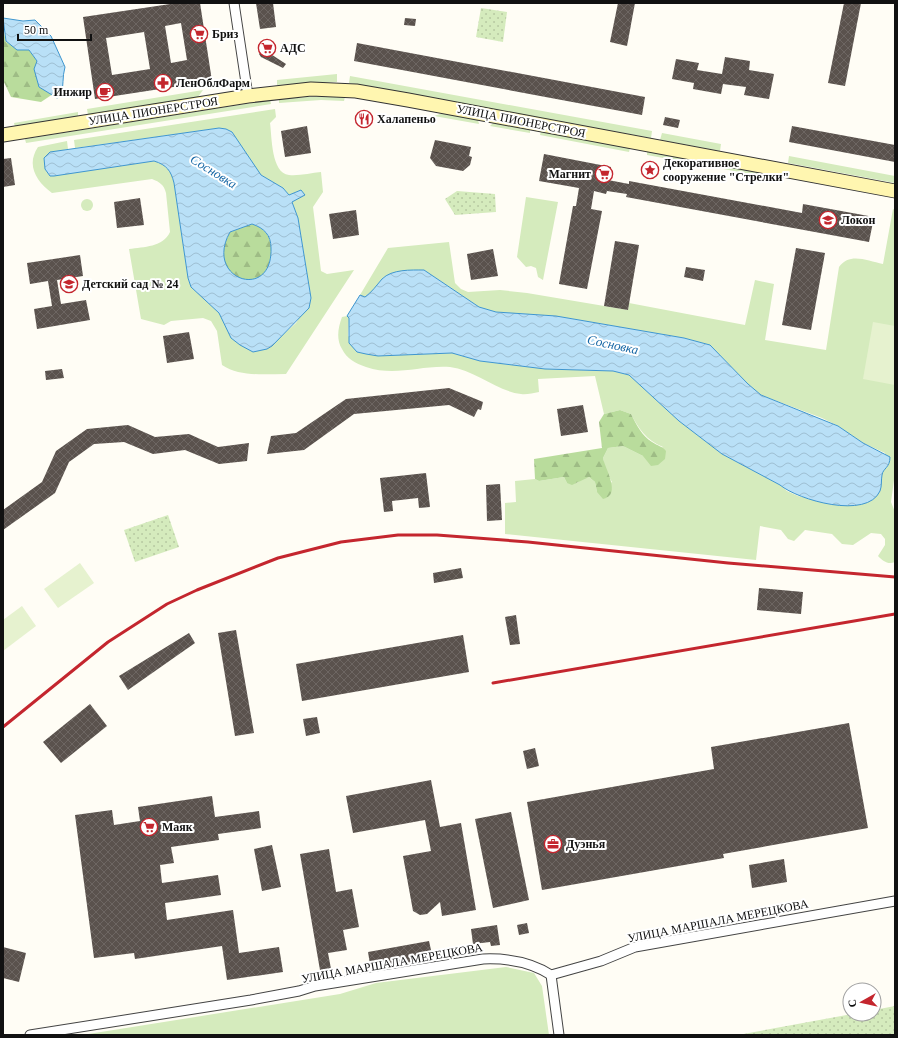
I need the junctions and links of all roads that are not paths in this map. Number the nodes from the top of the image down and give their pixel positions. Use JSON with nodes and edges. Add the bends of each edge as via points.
{"nodes":[{"id":1,"x":234,"y":3,"type":"edge"},
{"id":2,"x":248,"y":96,"type":"junction"},
{"id":3,"x":3,"y":135,"type":"edge"},
{"id":4,"x":895,"y":191,"type":"edge"},
{"id":5,"x":895,"y":902,"type":"edge"},
{"id":6,"x":551,"y":975,"type":"junction"},
{"id":7,"x":30,"y":1035,"type":"edge"},
{"id":8,"x":559,"y":1035,"type":"edge"}],
"edges":[{"from":1,"to":2,"type":"street"},
{"from":2,"to":3,"type":"street","name":"УЛИЦА ПИОНЕРСТРОЯ"},
{"from":2,"to":4,"type":"street","name":"УЛИЦА ПИОНЕРСТРОЯ","via":[[311,89],[356,91]]},
{"from":5,"to":6,"type":"street","name":"УЛИЦА МАРШАЛА МЕРЕЦКОВА","via":[[635,947],[574,970]]},
{"from":6,"to":7,"type":"street","name":"УЛИЦА МАРШАЛА МЕРЕЦКОВА","via":[[534,965],[484,959]]},
{"from":6,"to":8,"type":"street"}]}
